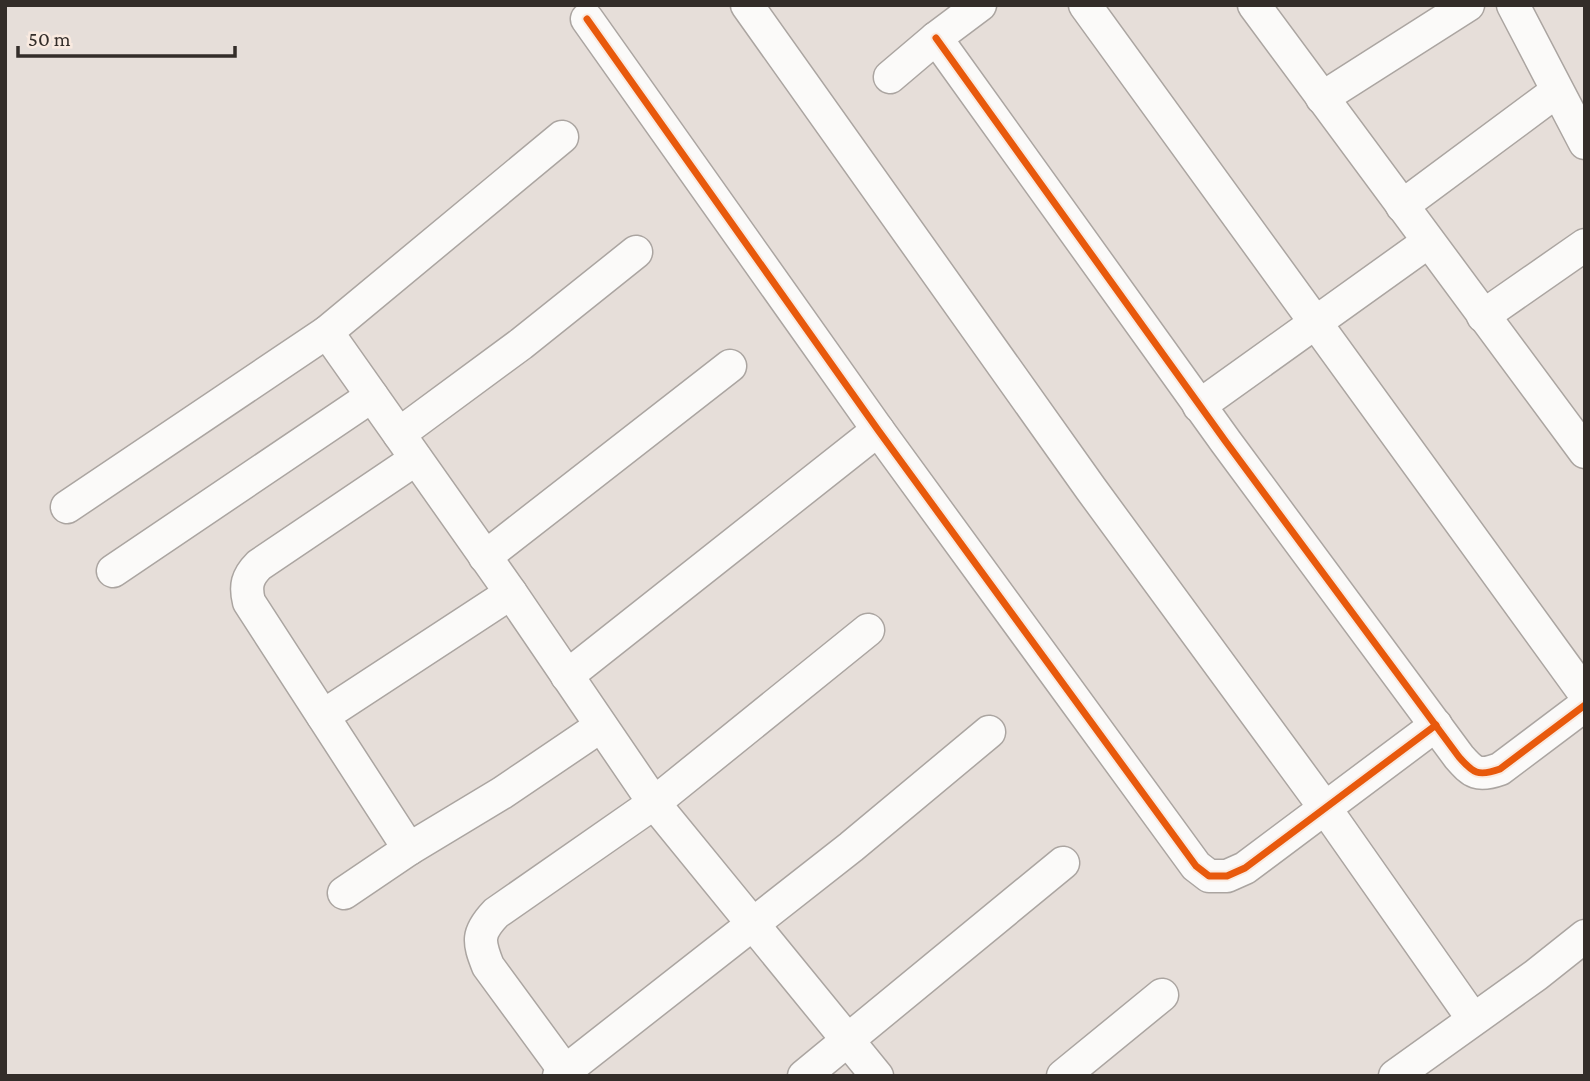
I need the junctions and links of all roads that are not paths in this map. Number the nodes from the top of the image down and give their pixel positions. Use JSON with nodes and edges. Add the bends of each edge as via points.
{"nodes":[{"id":1,"x":747,"y":5,"type":"edge"},
{"id":2,"x":980,"y":5,"type":"edge"},
{"id":3,"x":1085,"y":5,"type":"edge"},
{"id":4,"x":1254,"y":5,"type":"edge"},
{"id":5,"x":1468,"y":5,"type":"edge"},
{"id":6,"x":1513,"y":5,"type":"edge"},
{"id":7,"x":587,"y":19,"type":"dead end"},
{"id":8,"x":936,"y":38,"type":"junction"},
{"id":9,"x":890,"y":77,"type":"dead end"},
{"id":10,"x":1557,"y":91,"type":"junction"},
{"id":11,"x":1322,"y":98,"type":"junction"},
{"id":12,"x":562,"y":137,"type":"dead end"},
{"id":13,"x":1585,"y":144,"type":"edge"},
{"id":14,"x":1402,"y":206,"type":"junction"},
{"id":15,"x":1428,"y":242,"type":"junction"},
{"id":16,"x":1585,"y":245,"type":"edge"},
{"id":17,"x":636,"y":252,"type":"dead end"},
{"id":18,"x":1483,"y":316,"type":"junction"},
{"id":19,"x":1315,"y":323,"type":"junction"},
{"id":20,"x":327,"y":332,"type":"junction"},
{"id":21,"x":730,"y":366,"type":"dead end"},
{"id":22,"x":372,"y":396,"type":"junction"},
{"id":23,"x":1199,"y":406,"type":"junction"},
{"id":24,"x":1575,"y":420,"type":"edge"},
{"id":25,"x":878,"y":430,"type":"junction"},
{"id":26,"x":408,"y":446,"type":"junction"},
{"id":27,"x":1585,"y":452,"type":"edge"},
{"id":28,"x":66,"y":507,"type":"dead end"},
{"id":29,"x":485,"y":557,"type":"junction"},
{"id":30,"x":113,"y":571,"type":"dead end"},
{"id":31,"x":511,"y":593,"type":"junction"},
{"id":32,"x":867,"y":630,"type":"dead end"},
{"id":33,"x":567,"y":676,"type":"junction"},
{"id":34,"x":1585,"y":694,"type":"edge"},
{"id":35,"x":1585,"y":705,"type":"edge"},
{"id":36,"x":323,"y":716,"type":"junction"},
{"id":37,"x":1436,"y":725,"type":"junction"},
{"id":38,"x":601,"y":726,"type":"junction"},
{"id":39,"x":989,"y":732,"type":"dead end"},
{"id":40,"x":653,"y":803,"type":"junction"},
{"id":41,"x":1325,"y":808,"type":"junction"},
{"id":42,"x":409,"y":849,"type":"junction"},
{"id":43,"x":1063,"y":863,"type":"dead end"},
{"id":44,"x":344,"y":893,"type":"dead end"},
{"id":45,"x":752,"y":924,"type":"junction"},
{"id":46,"x":1585,"y":936,"type":"edge"},
{"id":47,"x":1162,"y":995,"type":"dead end"},
{"id":48,"x":1473,"y":1019,"type":"junction"},
{"id":49,"x":848,"y":1042,"type":"junction"},
{"id":50,"x":562,"y":1074,"type":"edge"},
{"id":51,"x":804,"y":1076,"type":"edge"},
{"id":52,"x":877,"y":1076,"type":"edge"},
{"id":53,"x":1063,"y":1076,"type":"edge"},
{"id":54,"x":1395,"y":1076,"type":"edge"}],
"edges":[{"from":1,"to":41,"type":"street","via":[[1091,489]]},
{"from":2,"to":8,"type":"street"},
{"from":3,"to":19,"type":"street"},
{"from":4,"to":11,"type":"street"},
{"from":5,"to":11,"type":"street"},
{"from":6,"to":10,"type":"street"},
{"from":7,"to":25,"type":"street"},
{"from":8,"to":9,"type":"street"},
{"from":8,"to":23,"type":"street"},
{"from":10,"to":13,"type":"street"},
{"from":10,"to":14,"type":"street"},
{"from":11,"to":14,"type":"street"},
{"from":12,"to":20,"type":"street"},
{"from":14,"to":15,"type":"street"},
{"from":15,"to":18,"type":"street"},
{"from":15,"to":19,"type":"street"},
{"from":16,"to":18,"type":"street"},
{"from":17,"to":26,"type":"street","via":[[521,344]]},
{"from":18,"to":24,"type":"street"},
{"from":19,"to":23,"type":"street"},
{"from":19,"to":34,"type":"street"},
{"from":20,"to":22,"type":"street"},
{"from":20,"to":28,"type":"street"},
{"from":21,"to":29,"type":"street"},
{"from":22,"to":26,"type":"street"},
{"from":22,"to":30,"type":"street"},
{"from":23,"to":37,"type":"street"},
{"from":24,"to":27,"type":"street"},
{"from":25,"to":33,"type":"street"},
{"from":25,"to":41,"type":"street","via":[[1196,866],[1209,876],[1227,876],[1245,868]]},
{"from":26,"to":29,"type":"street"},
{"from":26,"to":36,"type":"street","via":[[249,575],[249,602]]},
{"from":29,"to":31,"type":"street"},
{"from":31,"to":33,"type":"street"},
{"from":31,"to":36,"type":"street"},
{"from":32,"to":40,"type":"street"},
{"from":33,"to":38,"type":"street"},
{"from":35,"to":37,"type":"street","via":[[1500,769],[1486,774],[1472,771]]},
{"from":36,"to":42,"type":"street"},
{"from":37,"to":41,"type":"street"},
{"from":38,"to":40,"type":"street"},
{"from":38,"to":42,"type":"street"},
{"from":39,"to":45,"type":"street"},
{"from":40,"to":45,"type":"street"},
{"from":40,"to":50,"type":"street","via":[[483,926],[480,947],[488,965]]},
{"from":41,"to":48,"type":"street"},
{"from":42,"to":44,"type":"street"},
{"from":43,"to":49,"type":"street"},
{"from":45,"to":49,"type":"street"},
{"from":45,"to":50,"type":"street"},
{"from":46,"to":48,"type":"street"},
{"from":47,"to":53,"type":"street"},
{"from":48,"to":54,"type":"street"},
{"from":49,"to":51,"type":"street"},
{"from":49,"to":52,"type":"street"}]}
